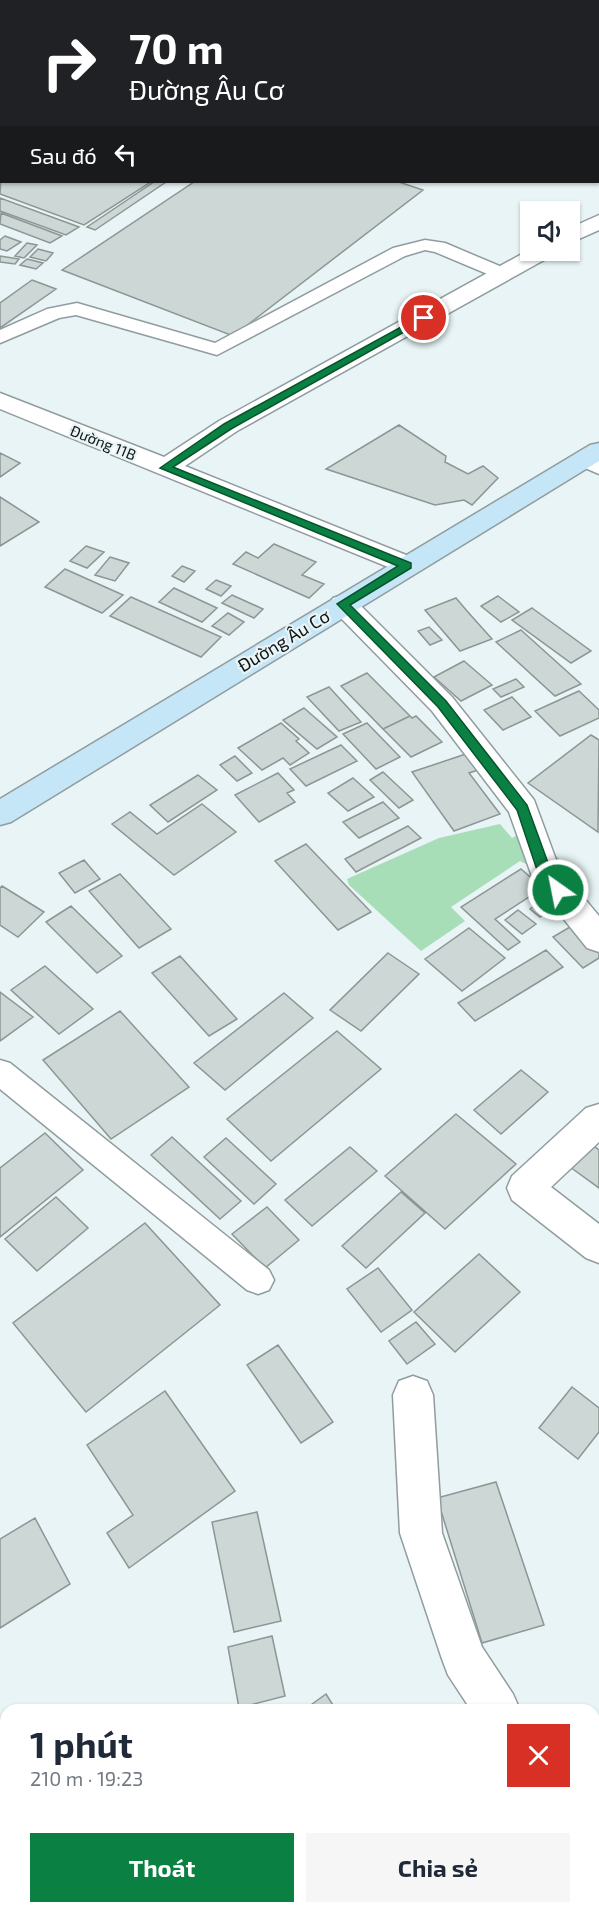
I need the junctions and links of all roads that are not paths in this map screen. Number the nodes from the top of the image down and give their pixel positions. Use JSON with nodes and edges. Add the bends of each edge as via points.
{"nodes":[{"id":1,"x":599,"y":221,"type":"edge"},
{"id":2,"x":580,"y":231,"type":"edge"},
{"id":3,"x":526,"y":261,"type":"edge"},
{"id":4,"x":503,"y":274,"type":"junction"},
{"id":5,"x":0,"y":337,"type":"edge"},
{"id":6,"x":0,"y":400,"type":"edge"},
{"id":7,"x":594,"y":458,"type":"edge"},
{"id":8,"x":165,"y":468,"type":"junction"},
{"id":9,"x":407,"y":565,"type":"junction"},
{"id":10,"x":343,"y":604,"type":"junction"},
{"id":11,"x":0,"y":814,"type":"edge"},
{"id":12,"x":599,"y":939,"type":"edge"},
{"id":13,"x":0,"y":1072,"type":"edge"},
{"id":14,"x":599,"y":1119,"type":"edge"},
{"id":15,"x":599,"y":1246,"type":"edge"},
{"id":16,"x":258,"y":1280,"type":"dead end"},
{"id":17,"x":413,"y":1395,"type":"dead end"},
{"id":18,"x":493,"y":1704,"type":"edge"}],
"edges":[{"from":1,"to":2,"type":"street"},
{"from":3,"to":4,"type":"street"},
{"from":4,"to":5,"type":"lane","via":[[439,247],[425,245],[399,252],[217,349],[76,309],[54,313]]},
{"from":4,"to":8,"type":"street","via":[[228,426]]},
{"from":6,"to":8,"type":"street","name":"Đường 11B"},
{"from":7,"to":9,"type":"main road","name":"Đường Âu Cơ"},
{"from":8,"to":9,"type":"street","name":"Đường 11B"},
{"from":9,"to":10,"type":"main road","name":"Đường Âu Cơ"},
{"from":10,"to":11,"type":"main road","name":"Đường Âu Cơ"},
{"from":10,"to":12,"type":"street","via":[[442,704],[522,808],[545,873]]},
{"from":13,"to":16,"type":"lane"},
{"from":14,"to":15,"type":"street","via":[[525,1188]]},
{"from":17,"to":18,"type":"street","via":[[421,1533],[464,1659]]}]}
